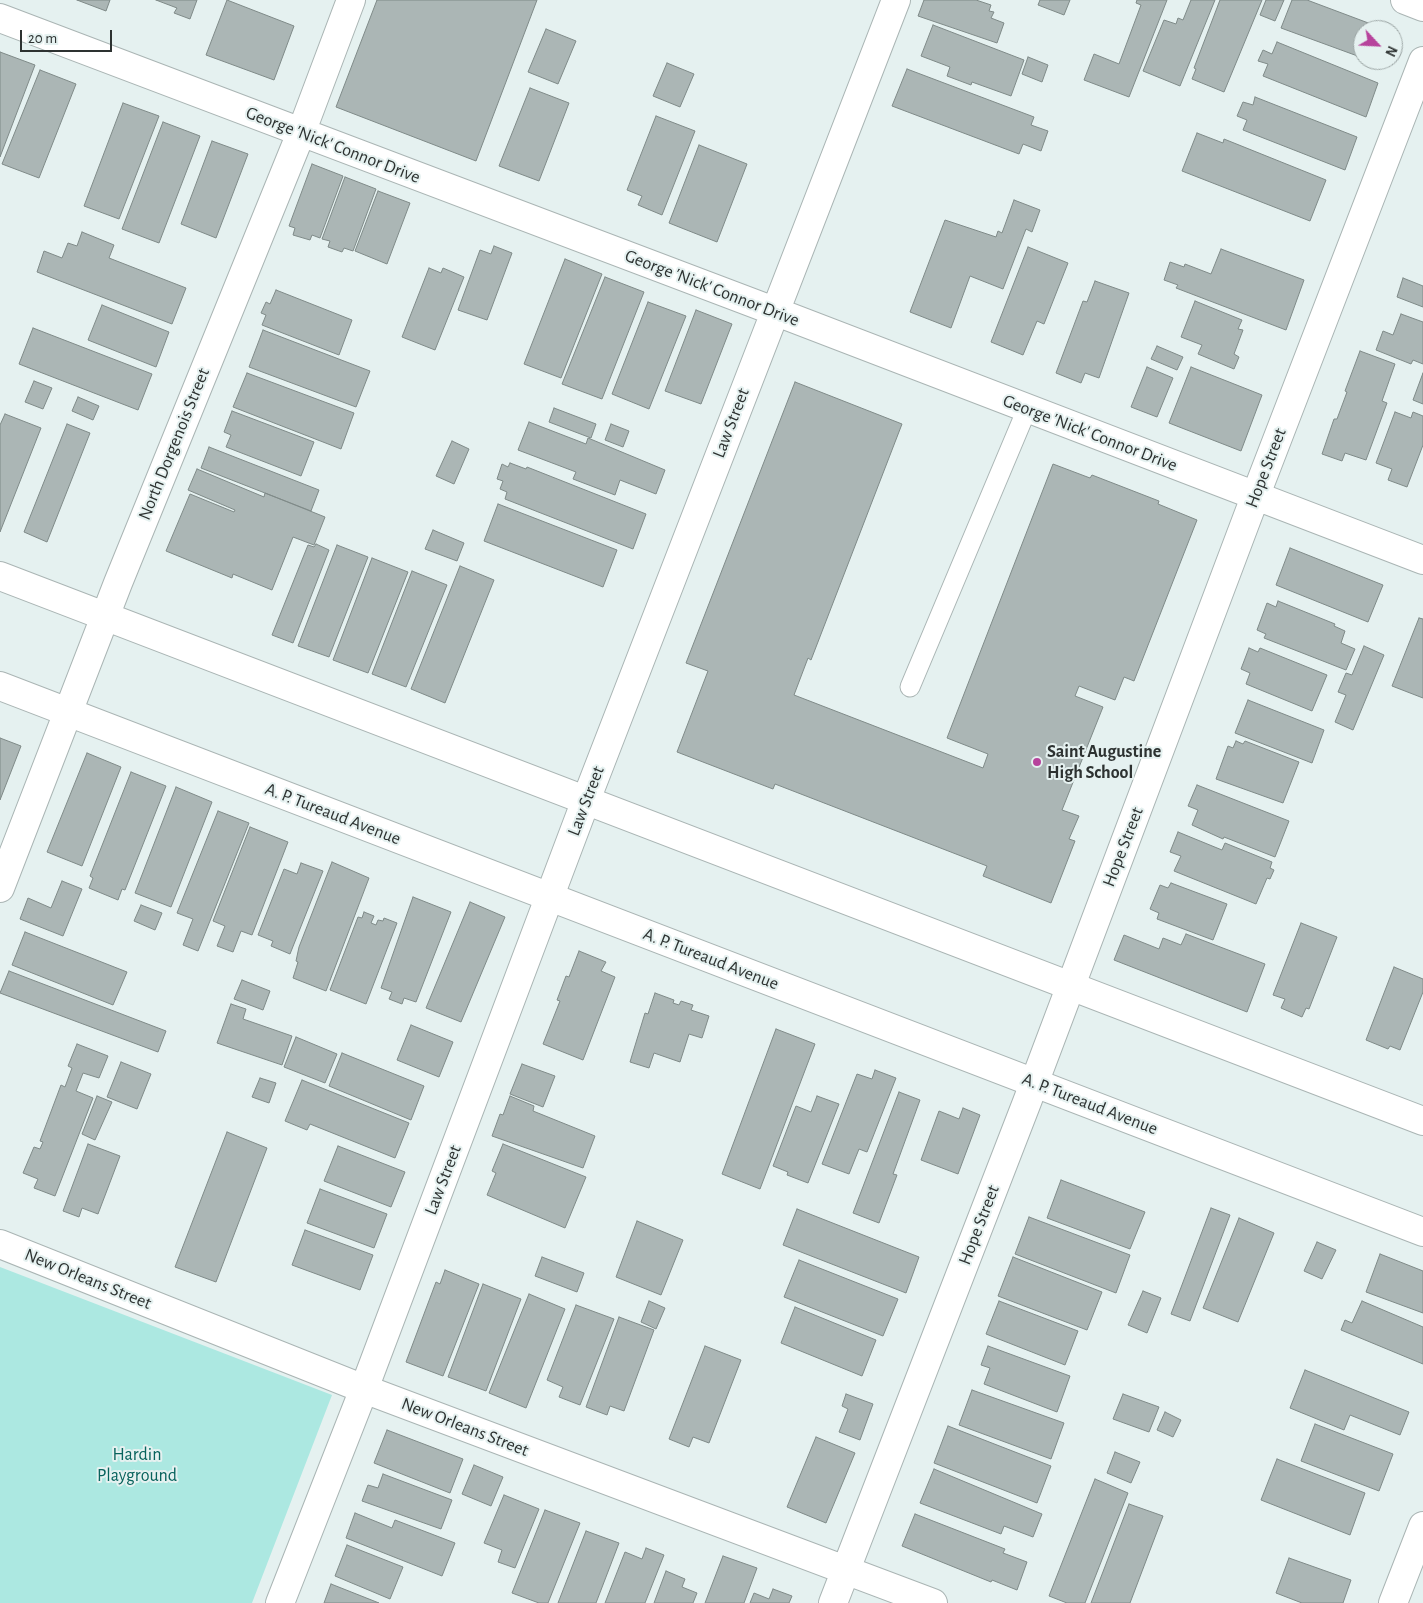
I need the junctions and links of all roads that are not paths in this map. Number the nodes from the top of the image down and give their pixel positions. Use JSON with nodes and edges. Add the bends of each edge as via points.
{"nodes":[{"id":1,"x":350,"y":0,"type":"edge"},
{"id":2,"x":896,"y":0,"type":"edge"},
{"id":3,"x":1405,"y":0,"type":"edge"},
{"id":4,"x":1423,"y":7,"type":"edge"},
{"id":5,"x":0,"y":18,"type":"edge"},
{"id":6,"x":1423,"y":62,"type":"edge"},
{"id":7,"x":301,"y":133,"type":"junction"},
{"id":8,"x":774,"y":311,"type":"junction"},
{"id":9,"x":1027,"y":409,"type":"junction"},
{"id":10,"x":1255,"y":497,"type":"junction"},
{"id":11,"x":1423,"y":560,"type":"edge"},
{"id":12,"x":0,"y":576,"type":"edge"},
{"id":13,"x":105,"y":616,"type":"junction"},
{"id":14,"x":0,"y":686,"type":"edge"},
{"id":15,"x":910,"y":687,"type":"dead end"},
{"id":16,"x":68,"y":712,"type":"junction"},
{"id":17,"x":586,"y":800,"type":"junction"},
{"id":18,"x":0,"y":888,"type":"edge"},
{"id":19,"x":549,"y":897,"type":"junction"},
{"id":20,"x":1071,"y":986,"type":"junction"},
{"id":21,"x":1034,"y":1083,"type":"junction"},
{"id":22,"x":1423,"y":1121,"type":"edge"},
{"id":23,"x":1423,"y":1232,"type":"edge"},
{"id":24,"x":0,"y":1244,"type":"edge"},
{"id":25,"x":364,"y":1389,"type":"junction"},
{"id":26,"x":1423,"y":1526,"type":"edge"},
{"id":27,"x":846,"y":1570,"type":"junction"},
{"id":28,"x":280,"y":1603,"type":"edge"},
{"id":29,"x":833,"y":1603,"type":"edge"},
{"id":30,"x":933,"y":1603,"type":"edge"},
{"id":31,"x":1393,"y":1603,"type":"edge"}],
"edges":[{"from":1,"to":7,"type":"street","name":"North Dorgenois Street"},
{"from":2,"to":8,"type":"street","name":"Law Street"},
{"from":3,"to":4,"type":"street"},
{"from":5,"to":7,"type":"street","name":"George 'Nick' Connor Drive"},
{"from":6,"to":10,"type":"street","name":"Hope Street"},
{"from":7,"to":8,"type":"street","name":"George 'Nick' Connor Drive"},
{"from":7,"to":13,"type":"street","name":"North Dorgenois Street"},
{"from":8,"to":9,"type":"street","name":"George 'Nick' Connor Drive"},
{"from":8,"to":17,"type":"street","name":"Law Street"},
{"from":9,"to":10,"type":"street","name":"George 'Nick' Connor Drive"},
{"from":9,"to":15,"type":"lane"},
{"from":10,"to":11,"type":"street","name":"George 'Nick' Connor Drive"},
{"from":10,"to":20,"type":"street","name":"Hope Street"},
{"from":12,"to":13,"type":"street"},
{"from":13,"to":16,"type":"street","name":"North Dorgenois Street"},
{"from":13,"to":17,"type":"street"},
{"from":14,"to":16,"type":"street","name":"A. P. Tureaud Avenue"},
{"from":16,"to":18,"type":"street","name":"North Dorgenois Street"},
{"from":16,"to":19,"type":"street","name":"A. P. Tureaud Avenue"},
{"from":17,"to":19,"type":"street","name":"Law Street"},
{"from":17,"to":20,"type":"street"},
{"from":19,"to":21,"type":"street","name":"A. P. Tureaud Avenue"},
{"from":19,"to":25,"type":"street","name":"Law Street"},
{"from":20,"to":21,"type":"street","name":"Hope Street"},
{"from":20,"to":22,"type":"street"},
{"from":21,"to":23,"type":"street","name":"A. P. Tureaud Avenue"},
{"from":21,"to":27,"type":"street","name":"Hope Street"},
{"from":24,"to":25,"type":"street","name":"New Orleans Street"},
{"from":25,"to":27,"type":"street","name":"New Orleans Street"},
{"from":25,"to":28,"type":"street","name":"Law Street"},
{"from":26,"to":31,"type":"street"},
{"from":27,"to":29,"type":"street","name":"Hope Street"},
{"from":27,"to":30,"type":"street","name":"New Orleans Street"}]}
